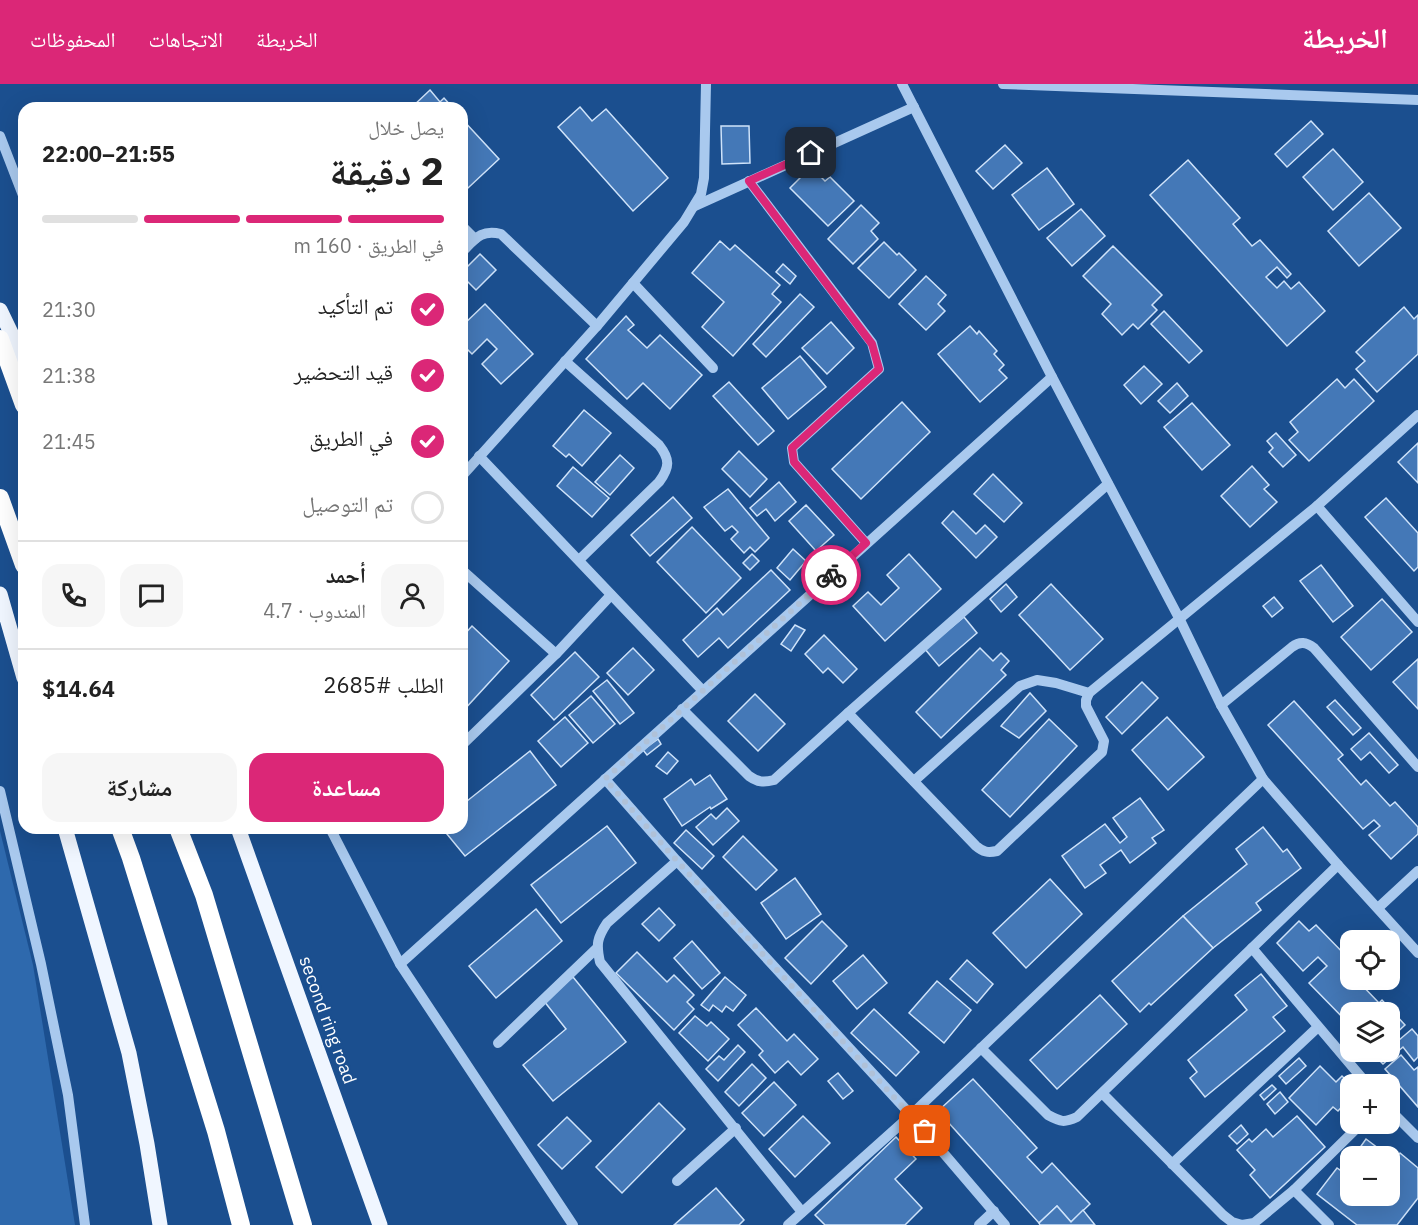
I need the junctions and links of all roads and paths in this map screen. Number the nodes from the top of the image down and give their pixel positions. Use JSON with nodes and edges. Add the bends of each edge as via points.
{"nodes":[{"id":1,"x":706,"y":84,"type":"edge"},
{"id":2,"x":902,"y":84,"type":"edge"},
{"id":3,"x":1003,"y":84,"type":"edge"},
{"id":4,"x":1418,"y":100,"type":"edge"},
{"id":5,"x":914,"y":107,"type":"junction"},
{"id":6,"x":0,"y":136,"type":"edge"},
{"id":7,"x":749,"y":181,"type":"junction"},
{"id":8,"x":18,"y":182,"type":"edge"},
{"id":9,"x":694,"y":206,"type":"junction"},
{"id":10,"x":468,"y":232,"type":"edge"},
{"id":11,"x":475,"y":239,"type":"junction"},
{"id":12,"x":468,"y":246,"type":"edge"},
{"id":13,"x":633,"y":283,"type":"junction"},
{"id":14,"x":0,"y":310,"type":"edge"},
{"id":15,"x":597,"y":326,"type":"junction"},
{"id":16,"x":0,"y":339,"type":"edge"},
{"id":17,"x":18,"y":348,"type":"edge"},
{"id":18,"x":565,"y":361,"type":"junction"},
{"id":19,"x":713,"y":368,"type":"dead end"},
{"id":20,"x":1052,"y":376,"type":"junction"},
{"id":21,"x":18,"y":388,"type":"edge"},
{"id":22,"x":1418,"y":415,"type":"edge"},
{"id":23,"x":479,"y":456,"type":"junction"},
{"id":24,"x":468,"y":469,"type":"edge"},
{"id":25,"x":1108,"y":484,"type":"junction"},
{"id":26,"x":0,"y":498,"type":"edge"},
{"id":27,"x":1317,"y":506,"type":"junction"},
{"id":28,"x":866,"y":543,"type":"junction"},
{"id":29,"x":18,"y":548,"type":"edge"},
{"id":30,"x":579,"y":560,"type":"junction"},
{"id":31,"x":468,"y":575,"type":"edge"},
{"id":32,"x":0,"y":594,"type":"edge"},
{"id":33,"x":611,"y":595,"type":"junction"},
{"id":34,"x":1179,"y":618,"type":"junction"},
{"id":35,"x":1418,"y":622,"type":"edge"},
{"id":36,"x":556,"y":654,"type":"junction"},
{"id":37,"x":18,"y":657,"type":"edge"},
{"id":38,"x":703,"y":691,"type":"junction"},
{"id":39,"x":1089,"y":693,"type":"junction"},
{"id":40,"x":1221,"y":705,"type":"junction"},
{"id":41,"x":682,"y":709,"type":"junction"},
{"id":42,"x":848,"y":713,"type":"junction"},
{"id":43,"x":468,"y":739,"type":"edge"},
{"id":44,"x":1418,"y":767,"type":"edge"},
{"id":45,"x":1263,"y":778,"type":"junction"},
{"id":46,"x":605,"y":779,"type":"junction"},
{"id":47,"x":914,"y":782,"type":"junction"},
{"id":48,"x":0,"y":791,"type":"edge"},
{"id":49,"x":67,"y":834,"type":"edge"},
{"id":50,"x":122,"y":834,"type":"edge"},
{"id":51,"x":180,"y":834,"type":"edge"},
{"id":52,"x":240,"y":834,"type":"edge"},
{"id":53,"x":333,"y":834,"type":"edge"},
{"id":54,"x":677,"y":861,"type":"junction"},
{"id":55,"x":1338,"y":865,"type":"junction"},
{"id":56,"x":1418,"y":871,"type":"edge"},
{"id":57,"x":1378,"y":908,"type":"junction"},
{"id":58,"x":597,"y":948,"type":"junction"},
{"id":59,"x":1252,"y":948,"type":"junction"},
{"id":60,"x":1418,"y":953,"type":"edge"},
{"id":61,"x":400,"y":964,"type":"junction"},
{"id":62,"x":1318,"y":1027,"type":"junction"},
{"id":63,"x":498,"y":1043,"type":"dead end"},
{"id":64,"x":981,"y":1048,"type":"junction"},
{"id":65,"x":1358,"y":1074,"type":"edge"},
{"id":66,"x":1103,"y":1094,"type":"junction"},
{"id":67,"x":911,"y":1115,"type":"junction"},
{"id":68,"x":1400,"y":1120,"type":"edge"},
{"id":69,"x":736,"y":1128,"type":"junction"},
{"id":70,"x":1351,"y":1134,"type":"edge"},
{"id":71,"x":1418,"y":1138,"type":"edge"},
{"id":72,"x":1172,"y":1164,"type":"junction"},
{"id":73,"x":676,"y":1181,"type":"dead end"},
{"id":74,"x":1294,"y":1190,"type":"junction"},
{"id":75,"x":802,"y":1212,"type":"junction"},
{"id":76,"x":994,"y":1212,"type":"junction"},
{"id":77,"x":85,"y":1225,"type":"edge"},
{"id":78,"x":160,"y":1225,"type":"edge"},
{"id":79,"x":241,"y":1225,"type":"edge"},
{"id":80,"x":303,"y":1225,"type":"edge"},
{"id":81,"x":380,"y":1225,"type":"edge"},
{"id":82,"x":573,"y":1225,"type":"edge"},
{"id":83,"x":788,"y":1225,"type":"edge"},
{"id":84,"x":979,"y":1225,"type":"edge"},
{"id":85,"x":1005,"y":1225,"type":"edge"},
{"id":86,"x":1242,"y":1225,"type":"edge"},
{"id":87,"x":1329,"y":1225,"type":"edge"}],
"edges":[{"from":1,"to":9,"type":"street","via":[[704,178]]},
{"from":2,"to":5,"type":"street"},
{"from":3,"to":4,"type":"street"},
{"from":5,"to":7,"type":"street"},
{"from":5,"to":20,"type":"street"},
{"from":6,"to":8,"type":"street"},
{"from":7,"to":9,"type":"street"},
{"from":7,"to":28,"type":"street","via":[[872,344],[879,369],[792,448],[794,462]]},
{"from":9,"to":13,"type":"street"},
{"from":10,"to":11,"type":"street"},
{"from":11,"to":12,"type":"street"},
{"from":11,"to":15,"type":"street","via":[[492,231],[501,234]]},
{"from":13,"to":15,"type":"street"},
{"from":13,"to":19,"type":"street"},
{"from":14,"to":17,"type":"main road"},
{"from":15,"to":18,"type":"street"},
{"from":16,"to":21,"type":"highway"},
{"from":18,"to":23,"type":"street"},
{"from":18,"to":30,"type":"street","via":[[659,445],[668,463],[659,482]]},
{"from":20,"to":25,"type":"street"},
{"from":20,"to":28,"type":"street"},
{"from":22,"to":27,"type":"street"},
{"from":23,"to":24,"type":"street"},
{"from":23,"to":30,"type":"street"},
{"from":25,"to":34,"type":"street"},
{"from":25,"to":42,"type":"street"},
{"from":26,"to":29,"type":"highway"},
{"from":27,"to":34,"type":"street"},
{"from":27,"to":35,"type":"street"},
{"from":28,"to":38,"type":"street"},
{"from":30,"to":33,"type":"street"},
{"from":31,"to":36,"type":"street"},
{"from":32,"to":37,"type":"main road"},
{"from":33,"to":36,"type":"street"},
{"from":33,"to":38,"type":"street"},
{"from":34,"to":39,"type":"street"},
{"from":34,"to":40,"type":"street"},
{"from":36,"to":43,"type":"street"},
{"from":38,"to":41,"type":"street"},
{"from":39,"to":47,"type":"street","via":[[1037,680],[1020,686]]},
{"from":39,"to":47,"type":"street","via":[[1086,706],[1104,741],[1102,752],[997,851],[982,851]]},
{"from":40,"to":44,"type":"street","via":[[1292,646],[1304,642],[1314,648]]},
{"from":40,"to":45,"type":"street"},
{"from":41,"to":42,"type":"street","via":[[749,776],[765,783],[774,780]]},
{"from":41,"to":46,"type":"street"},
{"from":42,"to":47,"type":"street"},
{"from":45,"to":55,"type":"street"},
{"from":45,"to":64,"type":"street"},
{"from":46,"to":54,"type":"street"},
{"from":46,"to":61,"type":"street"},
{"from":48,"to":77,"type":"street","via":[[68,1095]]},
{"from":49,"to":78,"type":"main road","via":[[129,1053]]},
{"from":50,"to":79,"type":"highway","via":[[216,1131]]},
{"from":51,"to":80,"type":"highway","via":[[204,896]]},
{"from":52,"to":81,"type":"main road","name":"second ring road"},
{"from":53,"to":61,"type":"street"},
{"from":54,"to":58,"type":"street","via":[[607,923],[599,934]]},
{"from":54,"to":67,"type":"street"},
{"from":55,"to":57,"type":"street"},
{"from":55,"to":59,"type":"street"},
{"from":56,"to":57,"type":"street"},
{"from":57,"to":60,"type":"street"},
{"from":58,"to":63,"type":"street"},
{"from":58,"to":69,"type":"street","via":[[608,973]]},
{"from":59,"to":62,"type":"street"},
{"from":59,"to":66,"type":"street"},
{"from":61,"to":82,"type":"street"},
{"from":62,"to":65,"type":"street"},
{"from":62,"to":72,"type":"street"},
{"from":64,"to":66,"type":"street","via":[[1048,1115],[1060,1121],[1077,1117]]},
{"from":64,"to":67,"type":"street"},
{"from":66,"to":72,"type":"street"},
{"from":67,"to":75,"type":"street"},
{"from":67,"to":76,"type":"street"},
{"from":68,"to":71,"type":"street"},
{"from":69,"to":73,"type":"street"},
{"from":69,"to":75,"type":"street"},
{"from":70,"to":74,"type":"street"},
{"from":72,"to":86,"type":"street","via":[[1223,1215]]},
{"from":74,"to":86,"type":"street","via":[[1254,1223]]},
{"from":74,"to":87,"type":"street"},
{"from":75,"to":83,"type":"street"},
{"from":76,"to":84,"type":"street"},
{"from":76,"to":85,"type":"street"}]}
